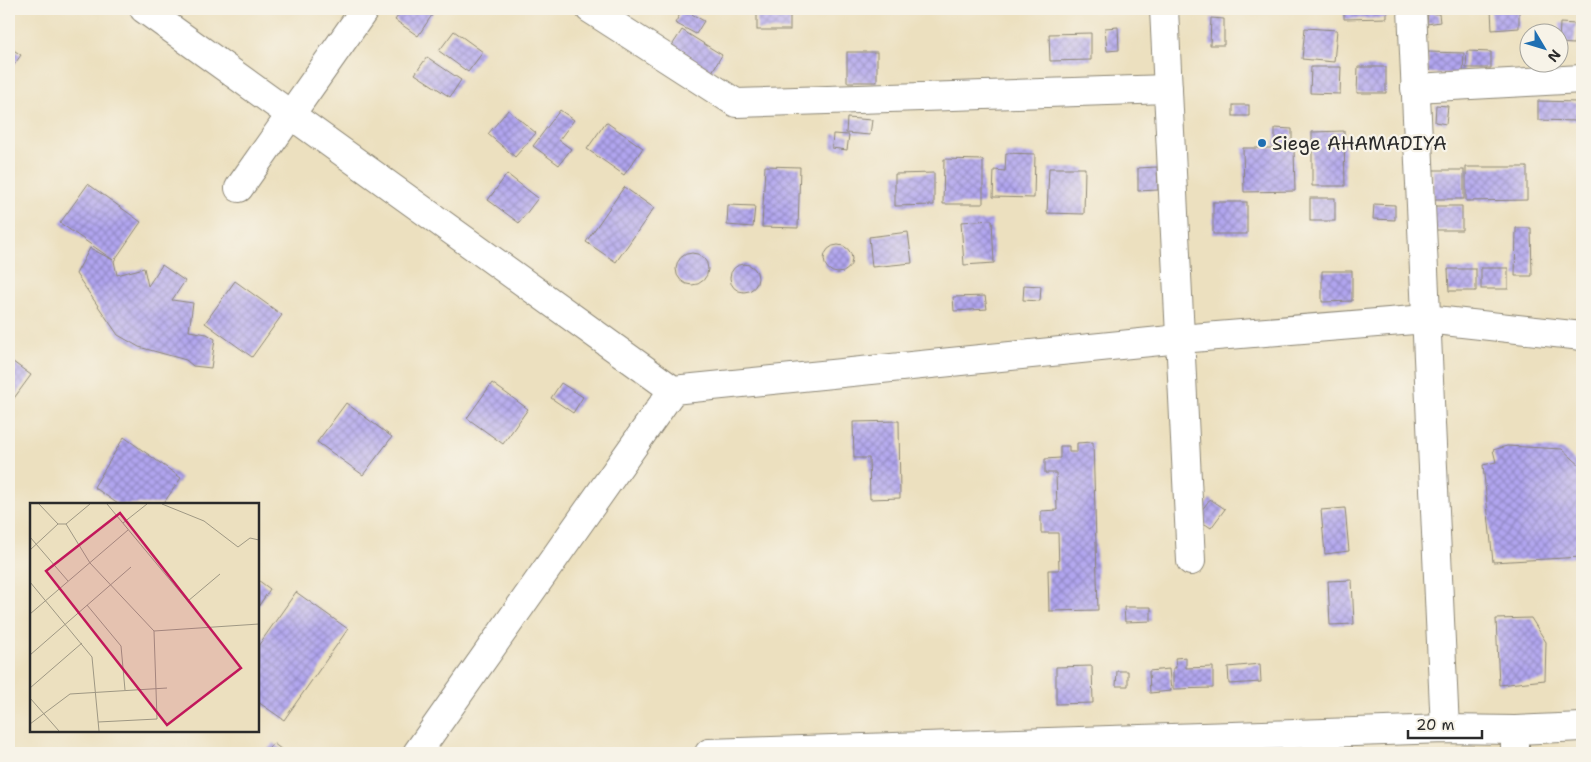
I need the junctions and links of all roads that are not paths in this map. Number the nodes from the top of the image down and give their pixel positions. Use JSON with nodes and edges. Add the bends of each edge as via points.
{"nodes":[{"id":1,"x":144,"y":9,"type":"edge"},
{"id":2,"x":365,"y":9,"type":"edge"},
{"id":3,"x":590,"y":9,"type":"edge"},
{"id":4,"x":1164,"y":9,"type":"edge"},
{"id":5,"x":1412,"y":9,"type":"edge"},
{"id":6,"x":1582,"y":79,"type":"edge"},
{"id":7,"x":1415,"y":88,"type":"junction"},
{"id":8,"x":1168,"y":89,"type":"junction"},
{"id":9,"x":290,"y":115,"type":"junction"},
{"id":10,"x":239,"y":188,"type":"dead end"},
{"id":11,"x":1426,"y":319,"type":"junction"},
{"id":12,"x":1582,"y":336,"type":"edge"},
{"id":13,"x":1180,"y":339,"type":"junction"},
{"id":14,"x":673,"y":390,"type":"junction"},
{"id":15,"x":1191,"y":561,"type":"dead end"},
{"id":16,"x":1582,"y":727,"type":"edge"},
{"id":17,"x":1445,"y":729,"type":"junction"},
{"id":18,"x":1515,"y":742,"type":"edge"},
{"id":19,"x":417,"y":753,"type":"edge"},
{"id":20,"x":709,"y":753,"type":"edge"}],
"edges":[{"from":1,"to":9,"type":"street"},
{"from":2,"to":9,"type":"street"},
{"from":3,"to":8,"type":"street","via":[[736,103]]},
{"from":4,"to":8,"type":"street"},
{"from":5,"to":7,"type":"street"},
{"from":6,"to":7,"type":"street"},
{"from":7,"to":11,"type":"street"},
{"from":8,"to":13,"type":"street"},
{"from":9,"to":10,"type":"street"},
{"from":9,"to":14,"type":"street"},
{"from":11,"to":12,"type":"street"},
{"from":11,"to":13,"type":"street"},
{"from":11,"to":17,"type":"street"},
{"from":13,"to":14,"type":"street"},
{"from":13,"to":15,"type":"street"},
{"from":14,"to":19,"type":"street"},
{"from":16,"to":18,"type":"street"},
{"from":17,"to":18,"type":"street"},
{"from":17,"to":20,"type":"street"}]}
